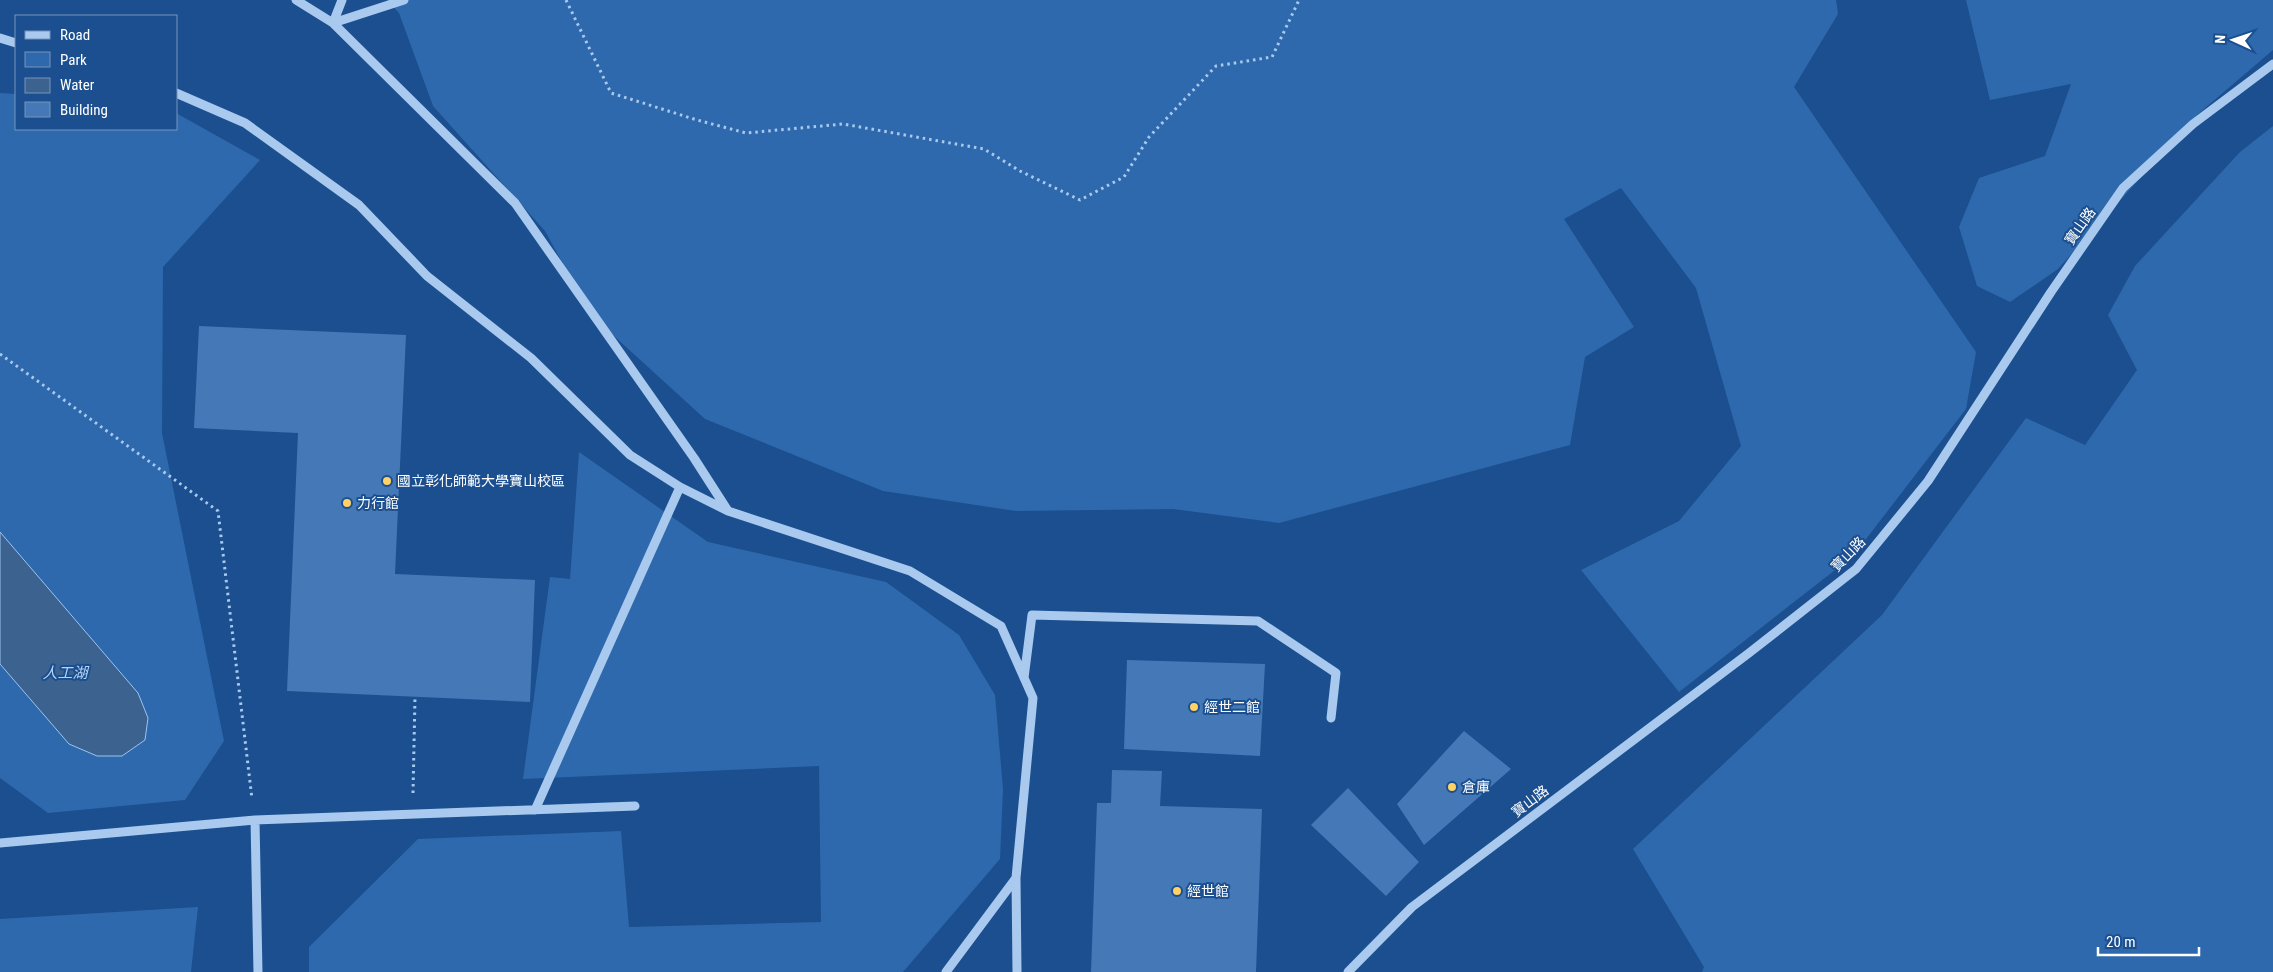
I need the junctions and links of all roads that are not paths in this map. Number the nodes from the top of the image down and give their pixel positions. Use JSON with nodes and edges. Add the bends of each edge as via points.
{"nodes":[{"id":1,"x":296,"y":0,"type":"edge"},
{"id":2,"x":342,"y":0,"type":"edge"},
{"id":3,"x":404,"y":0,"type":"edge"},
{"id":4,"x":333,"y":23,"type":"junction"},
{"id":5,"x":0,"y":38,"type":"edge"},
{"id":6,"x":15,"y":43,"type":"edge"},
{"id":7,"x":2273,"y":64,"type":"edge"},
{"id":8,"x":178,"y":94,"type":"edge"},
{"id":9,"x":680,"y":487,"type":"junction"},
{"id":10,"x":728,"y":511,"type":"junction"},
{"id":11,"x":1024,"y":678,"type":"junction"},
{"id":12,"x":1331,"y":718,"type":"dead end"},
{"id":13,"x":636,"y":806,"type":"dead end"},
{"id":14,"x":535,"y":810,"type":"junction"},
{"id":15,"x":255,"y":820,"type":"junction"},
{"id":16,"x":0,"y":843,"type":"edge"},
{"id":17,"x":1016,"y":878,"type":"junction"},
{"id":18,"x":258,"y":972,"type":"edge"},
{"id":19,"x":946,"y":972,"type":"edge"},
{"id":20,"x":1017,"y":972,"type":"edge"},
{"id":21,"x":1348,"y":972,"type":"edge"}],
"edges":[{"from":1,"to":4,"type":"street"},
{"from":2,"to":4,"type":"street"},
{"from":3,"to":4,"type":"street"},
{"from":4,"to":10,"type":"street","via":[[515,203]]},
{"from":5,"to":6,"type":"street"},
{"from":7,"to":21,"type":"street","name":"寶山路","via":[[2193,124],[2123,188],[1928,481],[1856,570],[1412,907]]},
{"from":8,"to":9,"type":"street","via":[[245,123],[359,205],[427,276],[531,358],[630,455]]},
{"from":9,"to":10,"type":"street"},
{"from":9,"to":14,"type":"street"},
{"from":10,"to":11,"type":"street","via":[[910,571],[1001,626]]},
{"from":11,"to":12,"type":"street","via":[[1032,615],[1258,621],[1336,673]]},
{"from":11,"to":17,"type":"street","via":[[1033,698]]},
{"from":13,"to":14,"type":"street"},
{"from":14,"to":15,"type":"street"},
{"from":15,"to":16,"type":"street"},
{"from":15,"to":18,"type":"street"},
{"from":17,"to":19,"type":"street"},
{"from":17,"to":20,"type":"street"}]}
